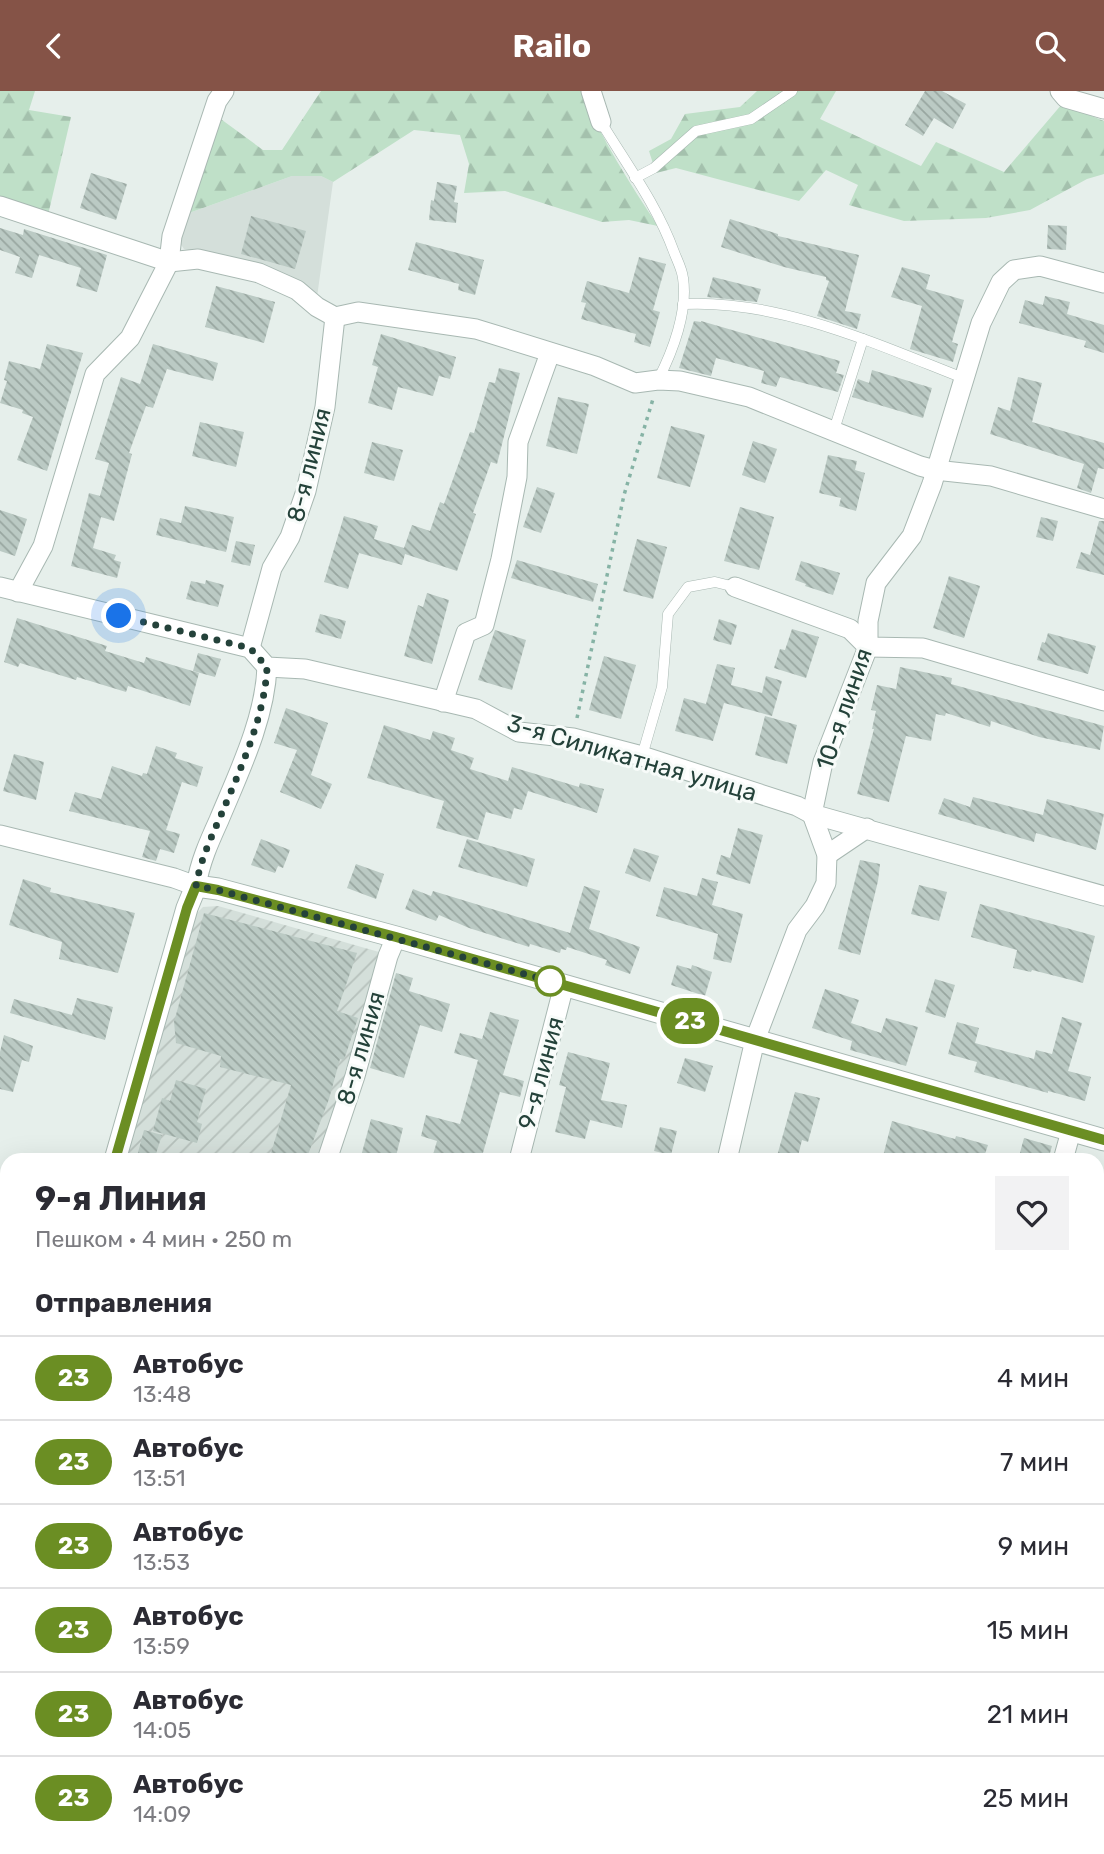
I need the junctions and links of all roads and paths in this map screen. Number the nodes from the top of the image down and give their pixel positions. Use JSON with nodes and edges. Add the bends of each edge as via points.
{"nodes":[{"id":1,"x":224,"y":91,"type":"edge"},
{"id":2,"x":591,"y":91,"type":"edge"},
{"id":3,"x":792,"y":91,"type":"edge"},
{"id":4,"x":1060,"y":91,"type":"edge"},
{"id":5,"x":1104,"y":109,"type":"edge"},
{"id":6,"x":601,"y":122,"type":"joint"},
{"id":7,"x":635,"y":178,"type":"junction"},
{"id":8,"x":0,"y":206,"type":"edge"},
{"id":9,"x":169,"y":262,"type":"junction"},
{"id":10,"x":1104,"y":283,"type":"edge"},
{"id":11,"x":683,"y":304,"type":"junction"},
{"id":12,"x":335,"y":317,"type":"junction"},
{"id":13,"x":863,"y":339,"type":"junction"},
{"id":14,"x":550,"y":353,"type":"junction"},
{"id":15,"x":962,"y":378,"type":"junction"},
{"id":16,"x":658,"y":380,"type":"junction"},
{"id":17,"x":834,"y":430,"type":"junction"},
{"id":18,"x":935,"y":470,"type":"junction"},
{"id":19,"x":1104,"y":509,"type":"edge"},
{"id":20,"x":735,"y":587,"type":"joint"},
{"id":21,"x":9,"y":589,"type":"edge"},
{"id":22,"x":869,"y":647,"type":"junction"},
{"id":23,"x":250,"y":648,"type":"junction"},
{"id":24,"x":267,"y":667,"type":"junction"},
{"id":25,"x":1104,"y":701,"type":"edge"},
{"id":26,"x":443,"y":702,"type":"junction"},
{"id":27,"x":573,"y":738,"type":"junction"},
{"id":28,"x":642,"y":756,"type":"junction"},
{"id":29,"x":812,"y":814,"type":"junction"},
{"id":30,"x":867,"y":828,"type":"junction"},
{"id":31,"x":0,"y":835,"type":"edge"},
{"id":32,"x":827,"y":855,"type":"junction"},
{"id":33,"x":196,"y":886,"type":"junction"},
{"id":34,"x":1104,"y":896,"type":"edge"},
{"id":35,"x":396,"y":937,"type":"junction"},
{"id":36,"x":564,"y":985,"type":"junction"},
{"id":37,"x":755,"y":1039,"type":"junction"},
{"id":38,"x":1071,"y":1131,"type":"junction"},
{"id":39,"x":1104,"y":1140,"type":"edge"},
{"id":40,"x":118,"y":1153,"type":"edge"},
{"id":41,"x":329,"y":1153,"type":"edge"},
{"id":42,"x":521,"y":1153,"type":"edge"},
{"id":43,"x":729,"y":1153,"type":"edge"},
{"id":44,"x":1065,"y":1153,"type":"edge"}],
"edges":[{"from":1,"to":9,"type":"street","via":[[172,236]]},
{"from":2,"to":6,"type":"street"},
{"from":3,"to":7,"type":"lane","via":[[751,119],[696,131],[654,168]]},
{"from":4,"to":5,"type":"street","via":[[1066,98]]},
{"from":6,"to":7,"type":"lane"},
{"from":7,"to":11,"type":"lane","via":[[663,221],[683,277]]},
{"from":8,"to":9,"type":"street"},
{"from":9,"to":12,"type":"street","via":[[198,259],[259,273],[297,290]]},
{"from":9,"to":21,"type":"street","via":[[130,338],[95,374],[43,546]]},
{"from":10,"to":15,"type":"street","name":"10-я линия","via":[[1040,266],[1014,270],[1001,282],[981,323]]},
{"from":11,"to":13,"type":"lane","via":[[768,311]]},
{"from":11,"to":16,"type":"lane"},
{"from":12,"to":14,"type":"street","via":[[358,312],[476,329]]},
{"from":12,"to":23,"type":"street","name":"8-я линия","via":[[326,407],[306,491],[290,537],[272,568]]},
{"from":13,"to":15,"type":"lane"},
{"from":13,"to":17,"type":"lane"},
{"from":14,"to":16,"type":"street","via":[[635,383]]},
{"from":14,"to":26,"type":"street","via":[[518,442],[517,477],[484,625],[466,633]]},
{"from":15,"to":18,"type":"street","name":"10-я линия"},
{"from":16,"to":17,"type":"street","via":[[749,397]]},
{"from":16,"to":27,"type":"path","via":[[624,495]]},
{"from":17,"to":18,"type":"street"},
{"from":18,"to":19,"type":"street","via":[[991,476]]},
{"from":18,"to":22,"type":"street","name":"10-я линия","via":[[912,536],[876,583],[868,621]]},
{"from":20,"to":22,"type":"street","via":[[850,629]]},
{"from":20,"to":28,"type":"lane","via":[[715,582],[688,587],[668,614],[662,687]]},
{"from":21,"to":23,"type":"street"},
{"from":22,"to":25,"type":"street","via":[[923,648]]},
{"from":22,"to":29,"type":"street","name":"10-я линия","via":[[822,762]]},
{"from":23,"to":24,"type":"street"},
{"from":24,"to":26,"type":"street","name":"3-я Силикатная улица","via":[[306,669]]},
{"from":24,"to":33,"type":"street","via":[[267,687],[243,763],[199,866]]},
{"from":26,"to":27,"type":"street","name":"3-я Силикатная улица","via":[[476,709],[519,732]]},
{"from":27,"to":28,"type":"street","name":"3-я Силикатная улица"},
{"from":28,"to":29,"type":"street","name":"3-я Силикатная улица"},
{"from":29,"to":30,"type":"street","name":"3-я Силикатная улица"},
{"from":29,"to":32,"type":"street"},
{"from":30,"to":32,"type":"street"},
{"from":30,"to":34,"type":"street","name":"3-я Силикатная улица"},
{"from":31,"to":33,"type":"street"},
{"from":32,"to":37,"type":"street","via":[[826,883],[797,930]]},
{"from":33,"to":35,"type":"street"},
{"from":33,"to":40,"type":"street"},
{"from":35,"to":36,"type":"street"},
{"from":35,"to":41,"type":"street","name":"8-я линия"},
{"from":36,"to":37,"type":"street"},
{"from":36,"to":42,"type":"street","name":"9-я линия"},
{"from":37,"to":38,"type":"street"},
{"from":37,"to":43,"type":"street"},
{"from":38,"to":39,"type":"street"},
{"from":38,"to":44,"type":"street"}]}
